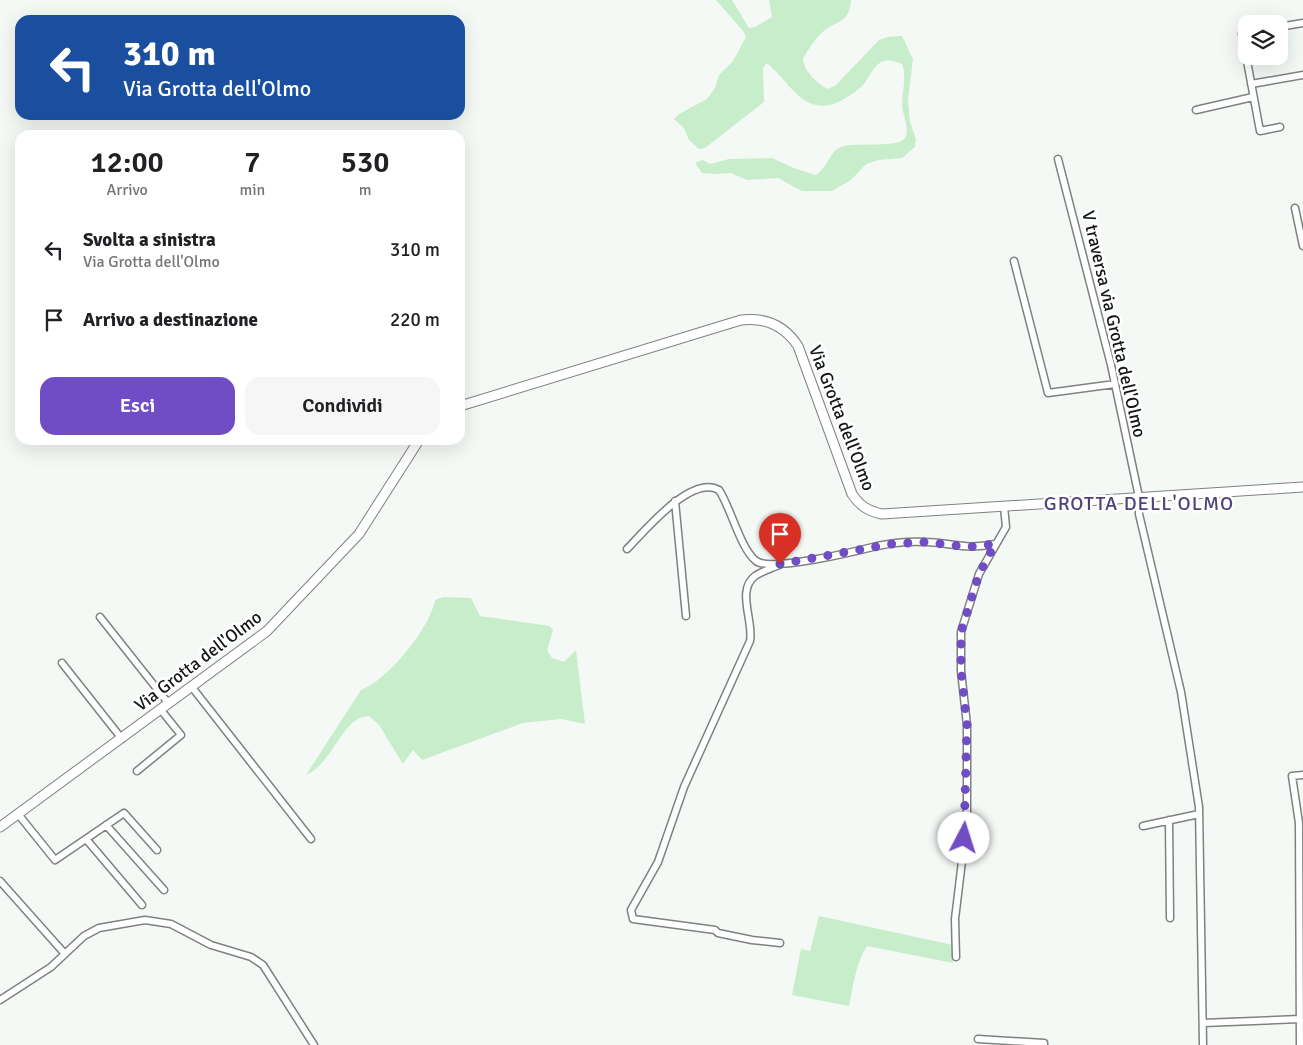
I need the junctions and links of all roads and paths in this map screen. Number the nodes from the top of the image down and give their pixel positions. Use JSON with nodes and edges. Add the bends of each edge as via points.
{"nodes":[{"id":1,"x":1303,"y":23,"type":"edge"},
{"id":2,"x":1288,"y":26,"type":"edge"},
{"id":3,"x":1248,"y":65,"type":"edge"},
{"id":4,"x":1303,"y":75,"type":"edge"},
{"id":5,"x":1251,"y":84,"type":"junction"},
{"id":6,"x":1253,"y":97,"type":"junction"},
{"id":7,"x":1196,"y":110,"type":"dead end"},
{"id":8,"x":1280,"y":127,"type":"dead end"},
{"id":9,"x":1058,"y":159,"type":"dead end"},
{"id":10,"x":1295,"y":208,"type":"dead end"},
{"id":11,"x":1303,"y":246,"type":"edge"},
{"id":12,"x":1014,"y":261,"type":"dead end"},
{"id":13,"x":1114,"y":384,"type":"junction"},
{"id":14,"x":465,"y":404,"type":"edge"},
{"id":15,"x":417,"y":445,"type":"edge"},
{"id":16,"x":1303,"y":487,"type":"edge"},
{"id":17,"x":1139,"y":497,"type":"junction"},
{"id":18,"x":675,"y":501,"type":"junction"},
{"id":19,"x":1004,"y":506,"type":"junction"},
{"id":20,"x":995,"y":544,"type":"junction"},
{"id":21,"x":627,"y":550,"type":"dead end"},
{"id":22,"x":780,"y":564,"type":"junction"},
{"id":23,"x":686,"y":616,"type":"dead end"},
{"id":24,"x":100,"y":617,"type":"dead end"},
{"id":25,"x":62,"y":663,"type":"dead end"},
{"id":26,"x":192,"y":686,"type":"junction"},
{"id":27,"x":169,"y":704,"type":"junction"},
{"id":28,"x":161,"y":710,"type":"junction"},
{"id":29,"x":122,"y":739,"type":"junction"},
{"id":30,"x":136,"y":771,"type":"dead end"},
{"id":31,"x":1303,"y":775,"type":"edge"},
{"id":32,"x":18,"y":814,"type":"junction"},
{"id":33,"x":1200,"y":814,"type":"junction"},
{"id":34,"x":1169,"y":820,"type":"junction"},
{"id":35,"x":106,"y":825,"type":"junction"},
{"id":36,"x":1142,"y":826,"type":"dead end"},
{"id":37,"x":0,"y":827,"type":"edge"},
{"id":38,"x":86,"y":839,"type":"junction"},
{"id":39,"x":312,"y":839,"type":"dead end"},
{"id":40,"x":157,"y":850,"type":"dead end"},
{"id":41,"x":1301,"y":866,"type":"edge"},
{"id":42,"x":0,"y":881,"type":"edge"},
{"id":43,"x":164,"y":890,"type":"dead end"},
{"id":44,"x":142,"y":905,"type":"dead end"},
{"id":45,"x":1170,"y":918,"type":"dead end"},
{"id":46,"x":780,"y":943,"type":"dead end"},
{"id":47,"x":65,"y":954,"type":"junction"},
{"id":48,"x":956,"y":957,"type":"dead end"},
{"id":49,"x":1301,"y":971,"type":"edge"},
{"id":50,"x":0,"y":1000,"type":"edge"},
{"id":51,"x":1300,"y":1019,"type":"junction"},
{"id":52,"x":1203,"y":1023,"type":"junction"},
{"id":53,"x":978,"y":1039,"type":"dead end"},
{"id":54,"x":314,"y":1045,"type":"edge"},
{"id":55,"x":1044,"y":1045,"type":"edge"},
{"id":56,"x":1203,"y":1045,"type":"edge"},
{"id":57,"x":1300,"y":1045,"type":"edge"}],
"edges":[{"from":1,"to":2,"type":"street"},
{"from":3,"to":5,"type":"street"},
{"from":4,"to":5,"type":"street"},
{"from":5,"to":6,"type":"street"},
{"from":6,"to":7,"type":"street"},
{"from":6,"to":8,"type":"street","via":[[1260,131]]},
{"from":9,"to":13,"type":"street","name":"V traversa via Grotta dell'Olmo"},
{"from":10,"to":11,"type":"street"},
{"from":12,"to":13,"type":"street","via":[[1048,393]]},
{"from":13,"to":17,"type":"street","name":"V traversa via Grotta dell'Olmo"},
{"from":14,"to":19,"type":"street","name":"Via Grotta dell'Olmo","via":[[741,320],[764,320],[788,333],[798,346],[858,504],[882,514]]},
{"from":15,"to":26,"type":"street","name":"Via Grotta dell'Olmo","via":[[359,534],[267,631]]},
{"from":16,"to":17,"type":"street","name":"Via Grotta dell'Olmo"},
{"from":17,"to":19,"type":"street","name":"Via Grotta dell'Olmo"},
{"from":17,"to":33,"type":"street","name":"V traversa via Grotta dell'Olmo","via":[[1139,514],[1181,692]]},
{"from":18,"to":21,"type":"street"},
{"from":18,"to":22,"type":"street","via":[[706,488],[719,490],[756,561]]},
{"from":18,"to":23,"type":"street"},
{"from":19,"to":20,"type":"street","via":[[1006,527]]},
{"from":20,"to":22,"type":"street","via":[[972,547],[926,542],[891,544]]},
{"from":20,"to":48,"type":"street","via":[[979,574],[961,632],[967,725],[967,820],[955,918]]},
{"from":22,"to":46,"type":"street","via":[[756,575],[749,585],[750,641],[684,788],[658,862],[631,910],[633,919]]},
{"from":24,"to":27,"type":"street"},
{"from":25,"to":29,"type":"street"},
{"from":26,"to":27,"type":"street","name":"Via Grotta dell'Olmo"},
{"from":26,"to":39,"type":"street"},
{"from":27,"to":28,"type":"street","name":"Via Grotta dell'Olmo"},
{"from":28,"to":29,"type":"street","name":"Via Grotta dell'Olmo"},
{"from":28,"to":30,"type":"street","via":[[182,735]]},
{"from":29,"to":32,"type":"street","name":"Via Grotta dell'Olmo"},
{"from":31,"to":41,"type":"street","via":[[1292,776]]},
{"from":32,"to":37,"type":"street","name":"Via Grotta dell'Olmo"},
{"from":32,"to":38,"type":"street","via":[[55,860]]},
{"from":33,"to":34,"type":"street"},
{"from":33,"to":52,"type":"street","name":"V traversa via Grotta dell'Olmo"},
{"from":34,"to":36,"type":"street"},
{"from":34,"to":45,"type":"street"},
{"from":35,"to":38,"type":"street"},
{"from":35,"to":40,"type":"street","via":[[124,813]]},
{"from":35,"to":43,"type":"street"},
{"from":38,"to":44,"type":"street"},
{"from":41,"to":49,"type":"street"},
{"from":42,"to":47,"type":"street"},
{"from":47,"to":50,"type":"street","via":[[51,967]]},
{"from":47,"to":54,"type":"street","via":[[84,936],[99,928],[145,920],[171,924],[211,945],[251,957],[263,965]]},
{"from":49,"to":51,"type":"street"},
{"from":51,"to":52,"type":"street"},
{"from":51,"to":57,"type":"street"},
{"from":52,"to":56,"type":"street","name":"V traversa via Grotta dell'Olmo"},
{"from":53,"to":55,"type":"street"}]}
